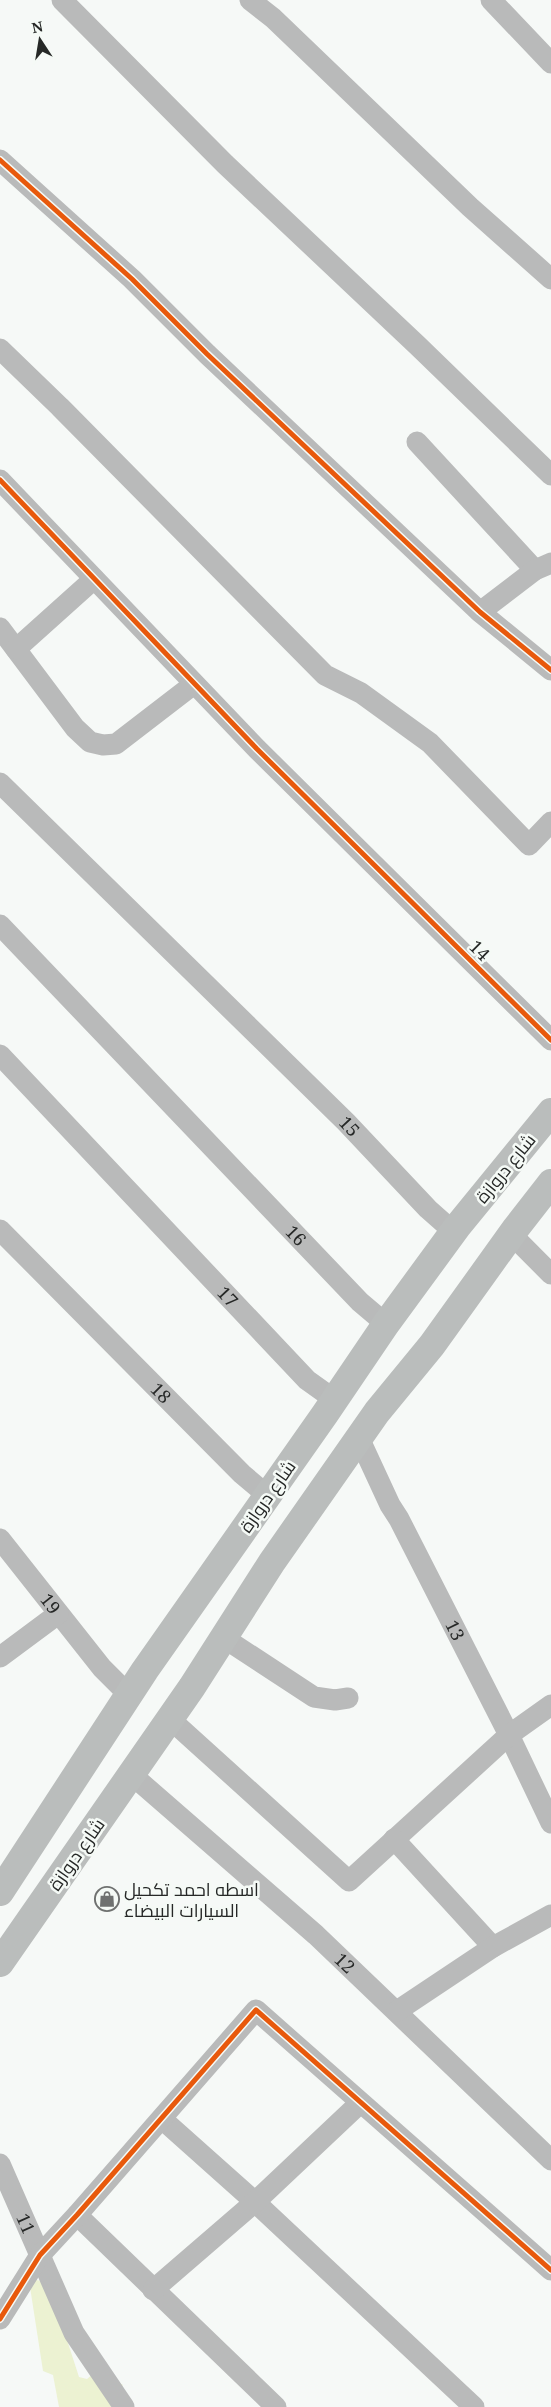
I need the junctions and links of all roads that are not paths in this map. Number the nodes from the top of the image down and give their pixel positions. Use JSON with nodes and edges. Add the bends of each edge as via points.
{"nodes":[{"id":1,"x":62,"y":0,"type":"edge"},
{"id":2,"x":250,"y":0,"type":"edge"},
{"id":3,"x":491,"y":0,"type":"edge"},
{"id":4,"x":551,"y":63,"type":"edge"},
{"id":5,"x":0,"y":160,"type":"edge"},
{"id":6,"x":551,"y":279,"type":"edge"},
{"id":7,"x":0,"y":349,"type":"edge"},
{"id":8,"x":417,"y":442,"type":"dead end"},
{"id":9,"x":551,"y":475,"type":"edge"},
{"id":10,"x":0,"y":480,"type":"edge"},
{"id":11,"x":543,"y":567,"type":"edge"},
{"id":12,"x":94,"y":580,"type":"junction"},
{"id":13,"x":480,"y":612,"type":"junction"},
{"id":14,"x":0,"y":628,"type":"edge"},
{"id":15,"x":16,"y":649,"type":"junction"},
{"id":16,"x":551,"y":670,"type":"edge"},
{"id":17,"x":194,"y":684,"type":"junction"},
{"id":18,"x":4,"y":793,"type":"edge"},
{"id":19,"x":551,"y":822,"type":"edge"},
{"id":20,"x":0,"y":925,"type":"edge"},
{"id":21,"x":551,"y":1040,"type":"edge"},
{"id":22,"x":0,"y":1055,"type":"edge"},
{"id":23,"x":551,"y":1112,"type":"edge"},
{"id":24,"x":551,"y":1183,"type":"edge"},
{"id":25,"x":0,"y":1230,"type":"edge"},
{"id":26,"x":454,"y":1232,"type":"junction"},
{"id":27,"x":511,"y":1234,"type":"junction"},
{"id":28,"x":551,"y":1274,"type":"edge"},
{"id":29,"x":386,"y":1324,"type":"junction"},
{"id":30,"x":335,"y":1400,"type":"junction"},
{"id":31,"x":359,"y":1438,"type":"junction"},
{"id":32,"x":268,"y":1496,"type":"junction"},
{"id":33,"x":0,"y":1539,"type":"edge"},
{"id":34,"x":58,"y":1614,"type":"junction"},
{"id":35,"x":224,"y":1638,"type":"junction"},
{"id":36,"x":0,"y":1657,"type":"edge"},
{"id":37,"x":129,"y":1696,"type":"junction"},
{"id":38,"x":348,"y":1698,"type":"dead end"},
{"id":39,"x":551,"y":1705,"type":"edge"},
{"id":40,"x":170,"y":1719,"type":"junction"},
{"id":41,"x":509,"y":1735,"type":"junction"},
{"id":42,"x":132,"y":1775,"type":"junction"},
{"id":43,"x":551,"y":1823,"type":"edge"},
{"id":44,"x":394,"y":1839,"type":"junction"},
{"id":45,"x":0,"y":1892,"type":"edge"},
{"id":46,"x":551,"y":1915,"type":"edge"},
{"id":47,"x":494,"y":1947,"type":"junction"},
{"id":48,"x":0,"y":1963,"type":"edge"},
{"id":49,"x":397,"y":2011,"type":"junction"},
{"id":50,"x":360,"y":2103,"type":"junction"},
{"id":51,"x":162,"y":2119,"type":"junction"},
{"id":52,"x":551,"y":2160,"type":"edge"},
{"id":53,"x":0,"y":2164,"type":"edge"},
{"id":54,"x":255,"y":2202,"type":"junction"},
{"id":55,"x":77,"y":2216,"type":"junction"},
{"id":56,"x":40,"y":2255,"type":"junction"},
{"id":57,"x":551,"y":2270,"type":"edge"},
{"id":58,"x":153,"y":2290,"type":"junction"},
{"id":59,"x":0,"y":2318,"type":"edge"},
{"id":60,"x":124,"y":2407,"type":"edge"},
{"id":61,"x":276,"y":2407,"type":"edge"},
{"id":62,"x":474,"y":2407,"type":"edge"}],
"edges":[{"from":1,"to":9,"type":"street","via":[[225,164]]},
{"from":2,"to":6,"type":"street"},
{"from":3,"to":4,"type":"street"},
{"from":5,"to":13,"type":"street","via":[[132,279],[214,361]]},
{"from":7,"to":19,"type":"street","via":[[325,676],[361,693],[430,743],[529,845]]},
{"from":8,"to":11,"type":"street"},
{"from":10,"to":12,"type":"street","name":"14"},
{"from":11,"to":13,"type":"street"},
{"from":12,"to":15,"type":"street"},
{"from":12,"to":17,"type":"street","name":"14"},
{"from":13,"to":16,"type":"street"},
{"from":14,"to":15,"type":"street"},
{"from":15,"to":17,"type":"street","via":[[74,728],[90,742],[103,745],[116,744]]},
{"from":17,"to":21,"type":"street","name":"14"},
{"from":18,"to":26,"type":"street","name":"15","via":[[270,1046]]},
{"from":20,"to":29,"type":"street","name":"16","via":[[360,1302]]},
{"from":22,"to":30,"type":"street","name":"17","via":[[307,1380]]},
{"from":23,"to":26,"type":"main road","name":"شارع دروازة"},
{"from":24,"to":27,"type":"main road","name":"شارع دروازة"},
{"from":25,"to":32,"type":"street","name":"18","via":[[242,1474]]},
{"from":26,"to":29,"type":"main road","name":"شارع دروازة"},
{"from":27,"to":28,"type":"street"},
{"from":27,"to":31,"type":"main road","name":"شارع دروازة","via":[[432,1345],[376,1412]]},
{"from":29,"to":30,"type":"main road","name":"شارع دروازة"},
{"from":30,"to":32,"type":"main road","name":"شارع دروازة"},
{"from":31,"to":35,"type":"main road","name":"شارع دروازة","via":[[272,1562]]},
{"from":31,"to":41,"type":"street","name":"13","via":[[390,1505]]},
{"from":32,"to":37,"type":"main road","name":"شارع دروازة"},
{"from":33,"to":34,"type":"street","name":"19"},
{"from":34,"to":36,"type":"street"},
{"from":34,"to":37,"type":"street","name":"19"},
{"from":35,"to":38,"type":"street","via":[[314,1697]]},
{"from":35,"to":40,"type":"main road","name":"شارع دروازة"},
{"from":37,"to":45,"type":"main road","name":"شارع دروازة"},
{"from":39,"to":41,"type":"street"},
{"from":40,"to":42,"type":"main road","name":"شارع دروازة"},
{"from":40,"to":44,"type":"street","via":[[349,1880]]},
{"from":41,"to":43,"type":"street","name":"13"},
{"from":41,"to":44,"type":"street"},
{"from":42,"to":48,"type":"main road","name":"شارع دروازة"},
{"from":42,"to":49,"type":"street","name":"12","via":[[316,1935]]},
{"from":44,"to":47,"type":"street"},
{"from":46,"to":47,"type":"street"},
{"from":47,"to":49,"type":"street"},
{"from":49,"to":52,"type":"street","name":"12"},
{"from":50,"to":51,"type":"street","via":[[256,2010]]},
{"from":50,"to":54,"type":"street"},
{"from":50,"to":57,"type":"street"},
{"from":51,"to":54,"type":"street"},
{"from":51,"to":55,"type":"street"},
{"from":53,"to":56,"type":"street","name":"11"},
{"from":54,"to":58,"type":"street"},
{"from":54,"to":62,"type":"street"},
{"from":55,"to":56,"type":"street"},
{"from":55,"to":58,"type":"street"},
{"from":56,"to":59,"type":"street"},
{"from":56,"to":60,"type":"street","name":"11","via":[[74,2333]]},
{"from":58,"to":61,"type":"street"}]}
